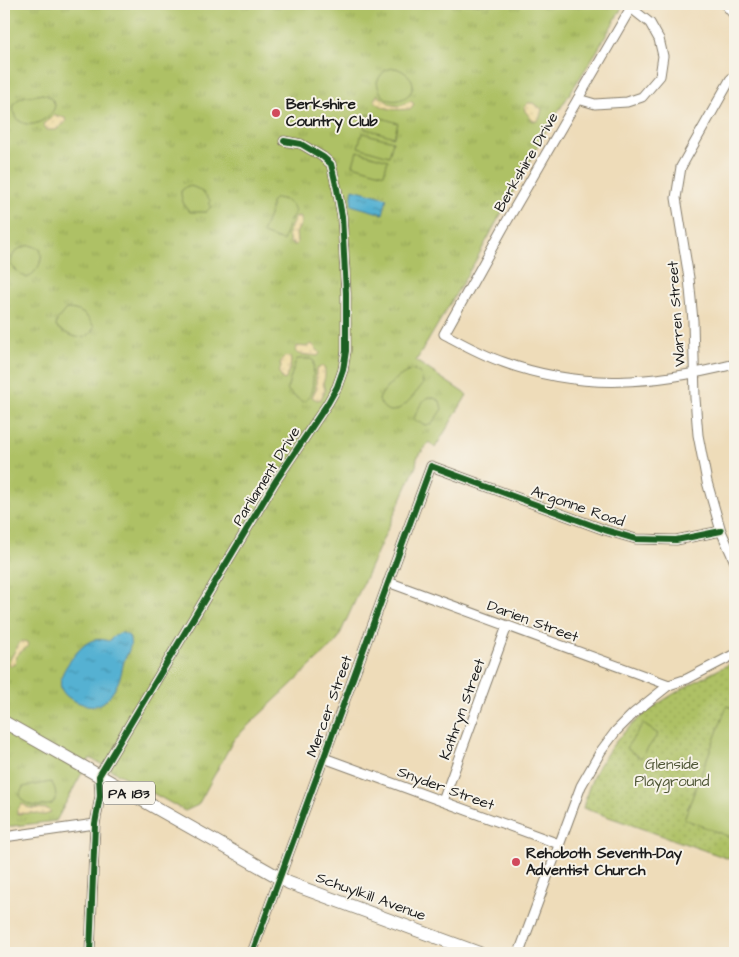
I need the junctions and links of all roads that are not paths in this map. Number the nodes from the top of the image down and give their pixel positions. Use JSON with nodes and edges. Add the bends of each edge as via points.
{"nodes":[{"id":1,"x":725,"y":4,"type":"edge"},
{"id":2,"x":632,"y":6,"type":"edge"},
{"id":3,"x":735,"y":16,"type":"edge"},
{"id":4,"x":735,"y":75,"type":"edge"},
{"id":5,"x":578,"y":99,"type":"junction"},
{"id":6,"x":284,"y":141,"type":"dead end"},
{"id":7,"x":735,"y":364,"type":"edge"},
{"id":8,"x":694,"y":374,"type":"junction"},
{"id":9,"x":431,"y":466,"type":"joint"},
{"id":10,"x":721,"y":531,"type":"junction"},
{"id":11,"x":735,"y":562,"type":"edge"},
{"id":12,"x":388,"y":582,"type":"junction"},
{"id":13,"x":507,"y":626,"type":"junction"},
{"id":14,"x":735,"y":654,"type":"edge"},
{"id":15,"x":669,"y":685,"type":"junction"},
{"id":16,"x":4,"y":722,"type":"edge"},
{"id":17,"x":324,"y":758,"type":"junction"},
{"id":18,"x":99,"y":776,"type":"junction"},
{"id":19,"x":443,"y":801,"type":"junction"},
{"id":20,"x":95,"y":824,"type":"junction"},
{"id":21,"x":4,"y":837,"type":"edge"},
{"id":22,"x":559,"y":844,"type":"junction"},
{"id":23,"x":280,"y":878,"type":"junction"},
{"id":24,"x":90,"y":953,"type":"edge"},
{"id":25,"x":252,"y":953,"type":"edge"},
{"id":26,"x":479,"y":953,"type":"edge"},
{"id":27,"x":519,"y":953,"type":"edge"}],
"edges":[{"from":1,"to":3,"type":"street"},
{"from":2,"to":5,"type":"street","name":"Berkshire Drive"},
{"from":2,"to":5,"type":"street","via":[[650,23],[660,39],[663,56],[660,76],[642,97],[627,102],[595,104]]},
{"from":4,"to":8,"type":"street","name":"Warren Street","via":[[681,167],[676,198],[689,278]]},
{"from":5,"to":8,"type":"street","name":"Berkshire Drive","via":[[444,334],[502,362],[555,377],[625,382]]},
{"from":6,"to":18,"type":"street","name":"Parliament Drive","via":[[316,151],[331,164],[342,216],[346,293],[343,370],[328,403],[275,482]]},
{"from":7,"to":8,"type":"street"},
{"from":8,"to":10,"type":"street","name":"Warren Street","via":[[698,436]]},
{"from":9,"to":10,"type":"street","name":"Argonne Road","via":[[636,539],[676,540]]},
{"from":9,"to":12,"type":"street","name":"Mercer Street"},
{"from":10,"to":11,"type":"street","name":"Warren Street"},
{"from":12,"to":13,"type":"street","name":"Darien Street"},
{"from":12,"to":17,"type":"street","name":"Mercer Street"},
{"from":13,"to":15,"type":"street","name":"Darien Street"},
{"from":13,"to":19,"type":"street","name":"Kathryn Street"},
{"from":14,"to":15,"type":"street"},
{"from":15,"to":22,"type":"street","via":[[634,713],[601,751],[581,786]]},
{"from":16,"to":18,"type":"main road","number":"PA 183"},
{"from":17,"to":19,"type":"street","name":"Snyder Street"},
{"from":17,"to":23,"type":"street","name":"Mercer Street"},
{"from":18,"to":20,"type":"street","via":[[100,796]]},
{"from":18,"to":23,"type":"main road","name":"Schuylkill Avenue","number":"PA 183"},
{"from":19,"to":22,"type":"street","name":"Snyder Street"},
{"from":20,"to":21,"type":"street"},
{"from":20,"to":24,"type":"street"},
{"from":22,"to":27,"type":"street"},
{"from":23,"to":25,"type":"street","name":"Mercer Street"},
{"from":23,"to":26,"type":"main road","name":"Schuylkill Avenue","number":"PA 183"}]}
